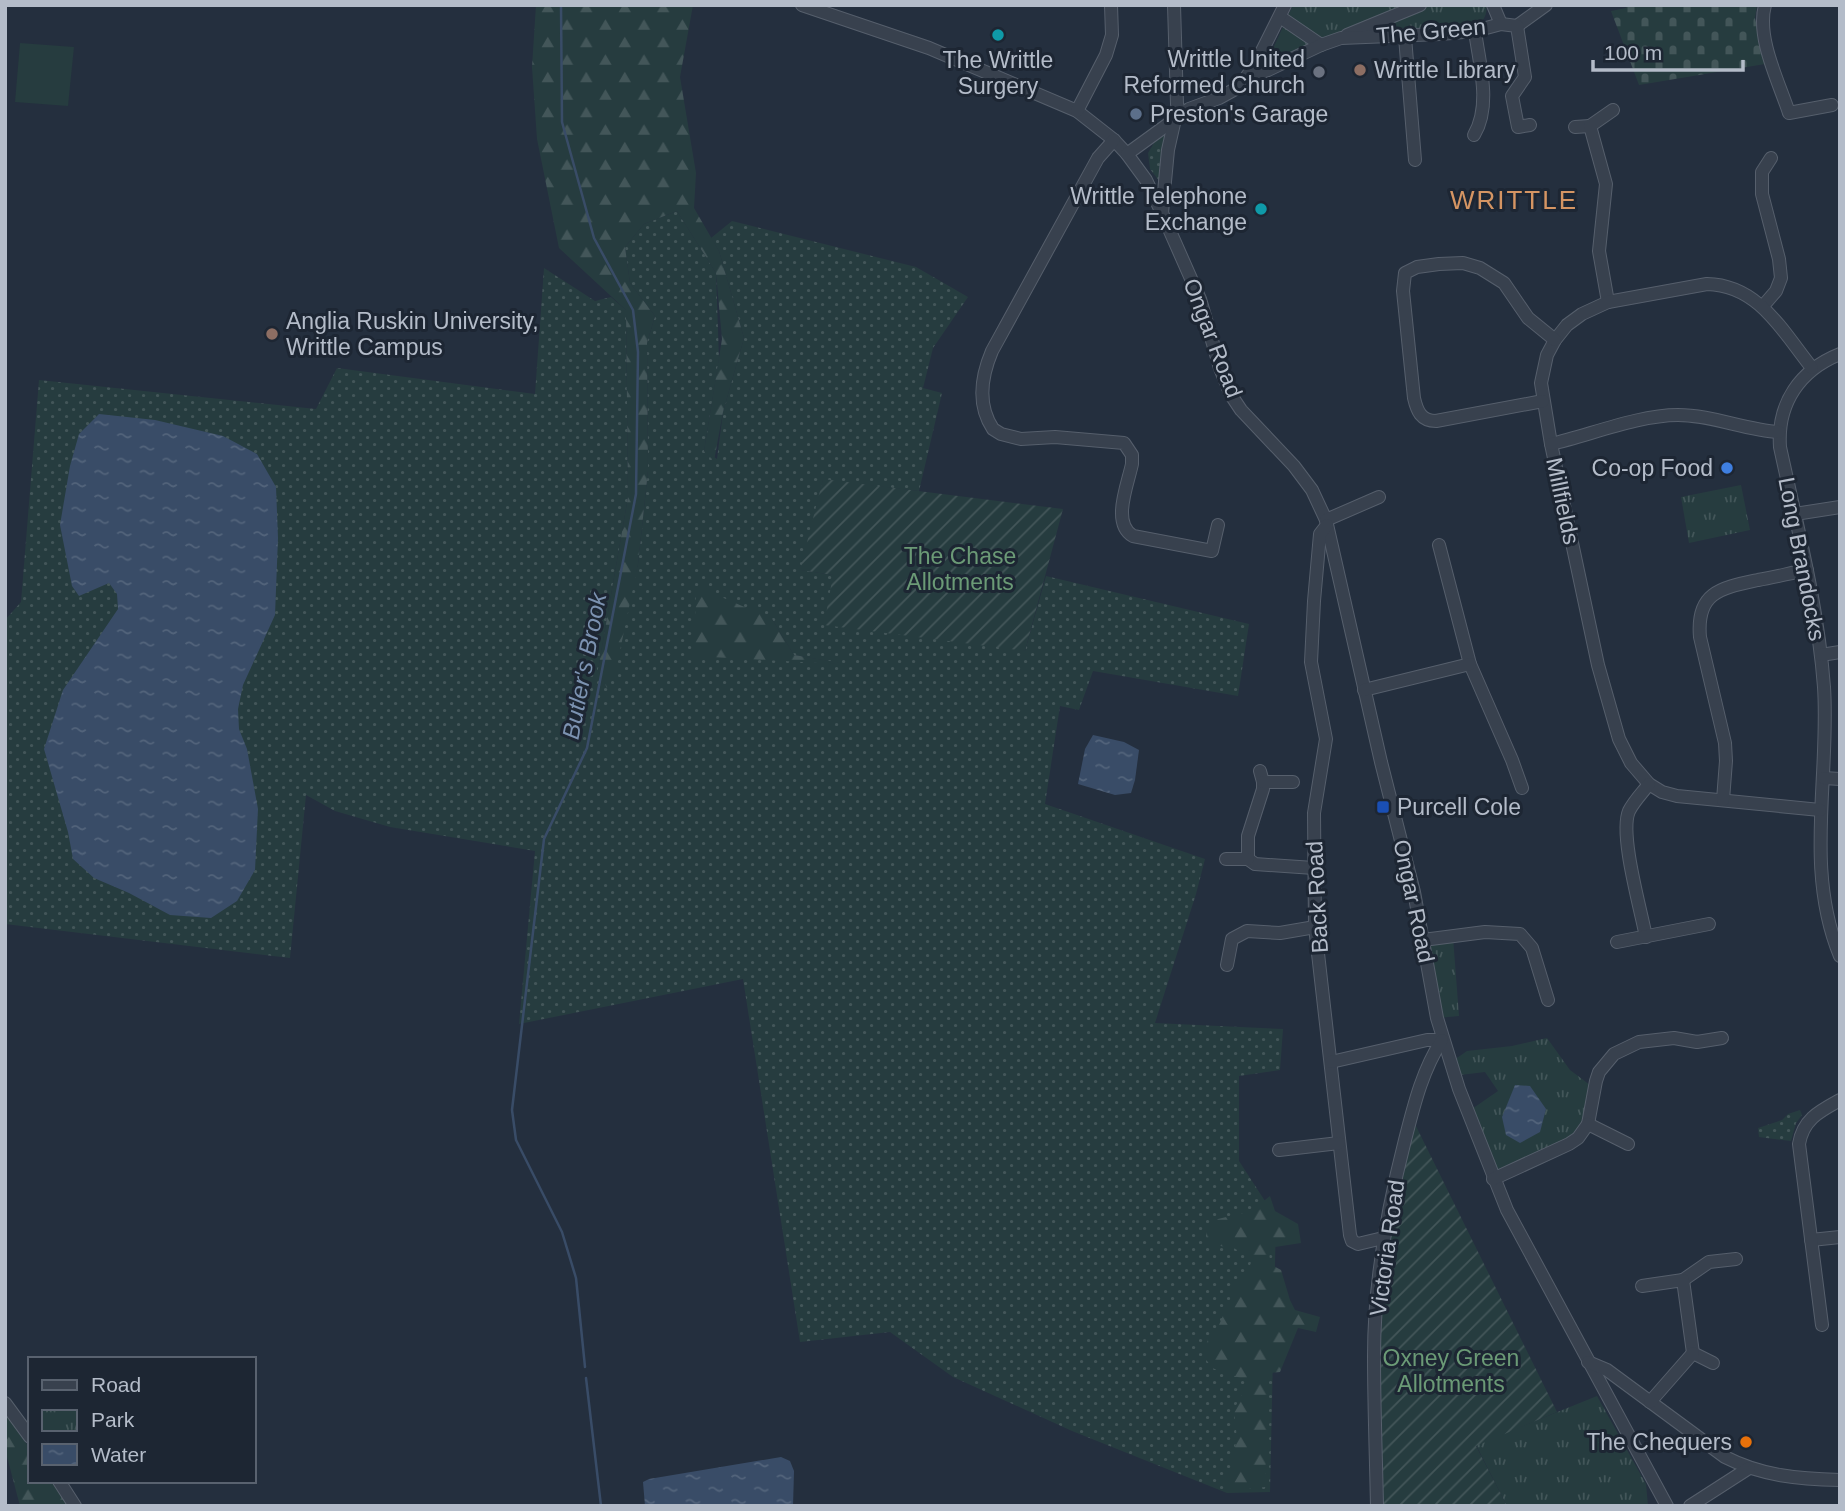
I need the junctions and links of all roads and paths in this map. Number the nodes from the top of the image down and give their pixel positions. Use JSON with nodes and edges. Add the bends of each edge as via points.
{"nodes":[{"id":1,"x":802,"y":5,"type":"edge"},
{"id":2,"x":1111,"y":5,"type":"edge"},
{"id":3,"x":1174,"y":5,"type":"edge"},
{"id":4,"x":1420,"y":5,"type":"edge"},
{"id":5,"x":1493,"y":5,"type":"edge"},
{"id":6,"x":1546,"y":5,"type":"edge"},
{"id":7,"x":1765,"y":5,"type":"edge"},
{"id":8,"x":1282,"y":11,"type":"edge"},
{"id":9,"x":1501,"y":24,"type":"junction"},
{"id":10,"x":1517,"y":26,"type":"junction"},
{"id":11,"x":1475,"y":31,"type":"junction"},
{"id":12,"x":1405,"y":37,"type":"junction"},
{"id":13,"x":1340,"y":38,"type":"junction"},
{"id":14,"x":1321,"y":45,"type":"junction"},
{"id":15,"x":1249,"y":76,"type":"junction"},
{"id":16,"x":1832,"y":104,"type":"dead end"},
{"id":17,"x":1613,"y":110,"type":"dead end"},
{"id":18,"x":1077,"y":111,"type":"junction"},
{"id":19,"x":1177,"y":117,"type":"junction"},
{"id":20,"x":1530,"y":125,"type":"dead end"},
{"id":21,"x":1590,"y":126,"type":"junction"},
{"id":22,"x":1575,"y":127,"type":"dead end"},
{"id":23,"x":1474,"y":135,"type":"dead end"},
{"id":24,"x":1114,"y":140,"type":"junction"},
{"id":25,"x":1127,"y":154,"type":"junction"},
{"id":26,"x":1771,"y":158,"type":"dead end"},
{"id":27,"x":1416,"y":160,"type":"dead end"},
{"id":28,"x":1162,"y":213,"type":"junction"},
{"id":29,"x":1608,"y":302,"type":"junction"},
{"id":30,"x":1763,"y":306,"type":"junction"},
{"id":31,"x":1555,"y":340,"type":"junction"},
{"id":32,"x":1840,"y":354,"type":"edge"},
{"id":33,"x":1812,"y":368,"type":"junction"},
{"id":34,"x":1543,"y":401,"type":"junction"},
{"id":35,"x":1779,"y":432,"type":"junction"},
{"id":36,"x":1551,"y":444,"type":"junction"},
{"id":37,"x":1379,"y":497,"type":"dead end"},
{"id":38,"x":1840,"y":507,"type":"edge"},
{"id":39,"x":1795,"y":514,"type":"junction"},
{"id":40,"x":1327,"y":522,"type":"junction"},
{"id":41,"x":1218,"y":525,"type":"dead end"},
{"id":42,"x":1439,"y":545,"type":"dead end"},
{"id":43,"x":1807,"y":570,"type":"junction"},
{"id":44,"x":1840,"y":652,"type":"edge"},
{"id":45,"x":1821,"y":655,"type":"junction"},
{"id":46,"x":1470,"y":664,"type":"junction"},
{"id":47,"x":1364,"y":690,"type":"junction"},
{"id":48,"x":1824,"y":778,"type":"junction"},
{"id":49,"x":1840,"y":779,"type":"edge"},
{"id":50,"x":1293,"y":782,"type":"dead end"},
{"id":51,"x":1649,"y":784,"type":"junction"},
{"id":52,"x":1522,"y":788,"type":"dead end"},
{"id":53,"x":1723,"y":800,"type":"junction"},
{"id":54,"x":1820,"y":810,"type":"junction"},
{"id":55,"x":1226,"y":859,"type":"dead end"},
{"id":56,"x":1248,"y":859,"type":"junction"},
{"id":57,"x":1314,"y":868,"type":"junction"},
{"id":58,"x":1709,"y":924,"type":"dead end"},
{"id":59,"x":1315,"y":927,"type":"junction"},
{"id":60,"x":1646,"y":937,"type":"junction"},
{"id":61,"x":1423,"y":940,"type":"junction"},
{"id":62,"x":1617,"y":942,"type":"dead end"},
{"id":63,"x":1840,"y":956,"type":"edge"},
{"id":64,"x":1227,"y":965,"type":"dead end"},
{"id":65,"x":1548,"y":1000,"type":"dead end"},
{"id":66,"x":1723,"y":1038,"type":"dead end"},
{"id":67,"x":1442,"y":1041,"type":"junction"},
{"id":68,"x":1331,"y":1062,"type":"junction"},
{"id":69,"x":1840,"y":1100,"type":"edge"},
{"id":70,"x":1588,"y":1124,"type":"junction"},
{"id":71,"x":1339,"y":1143,"type":"junction"},
{"id":72,"x":1628,"y":1144,"type":"dead end"},
{"id":73,"x":1279,"y":1150,"type":"dead end"},
{"id":74,"x":1493,"y":1179,"type":"junction"},
{"id":75,"x":1840,"y":1237,"type":"edge"},
{"id":76,"x":1383,"y":1238,"type":"junction"},
{"id":77,"x":1811,"y":1240,"type":"junction"},
{"id":78,"x":1735,"y":1259,"type":"dead end"},
{"id":79,"x":1683,"y":1280,"type":"junction"},
{"id":80,"x":1642,"y":1286,"type":"dead end"},
{"id":81,"x":1822,"y":1325,"type":"dead end"},
{"id":82,"x":1693,"y":1353,"type":"junction"},
{"id":83,"x":1588,"y":1362,"type":"junction"},
{"id":84,"x":1713,"y":1363,"type":"dead end"},
{"id":85,"x":1650,"y":1402,"type":"junction"},
{"id":86,"x":5,"y":1403,"type":"edge"},
{"id":87,"x":28,"y":1434,"type":"edge"},
{"id":88,"x":1749,"y":1468,"type":"junction"},
{"id":89,"x":1840,"y":1480,"type":"edge"},
{"id":90,"x":60,"y":1483,"type":"edge"},
{"id":91,"x":75,"y":1506,"type":"edge"},
{"id":92,"x":1377,"y":1506,"type":"edge"},
{"id":93,"x":1667,"y":1506,"type":"edge"},
{"id":94,"x":1690,"y":1506,"type":"edge"}],
"edges":[{"from":1,"to":18,"type":"street","name":"Ongar Road","via":[[929,48]]},
{"from":2,"to":18,"type":"street","via":[[1107,55]]},
{"from":3,"to":19,"type":"street","name":"Ongar Road"},
{"from":4,"to":13,"type":"street","name":"The Green"},
{"from":5,"to":9,"type":"street","name":"The Green"},
{"from":6,"to":10,"type":"street"},
{"from":7,"to":16,"type":"street","via":[[1763,34],[1790,113]]},
{"from":8,"to":14,"type":"street","name":"The Green"},
{"from":8,"to":15,"type":"street","name":"The Green"},
{"from":9,"to":10,"type":"street"},
{"from":9,"to":11,"type":"street","name":"The Green"},
{"from":10,"to":20,"type":"street","via":[[1525,78],[1512,96],[1518,127]]},
{"from":11,"to":12,"type":"street","name":"The Green"},
{"from":11,"to":23,"type":"street","via":[[1484,102]]},
{"from":12,"to":13,"type":"street","name":"The Green"},
{"from":12,"to":27,"type":"street"},
{"from":13,"to":14,"type":"street","name":"The Green"},
{"from":14,"to":15,"type":"street","name":"The Green"},
{"from":15,"to":19,"type":"street","name":"The Green","via":[[1232,92]]},
{"from":17,"to":21,"type":"street"},
{"from":18,"to":24,"type":"street","name":"Ongar Road"},
{"from":19,"to":25,"type":"street","name":"The Green"},
{"from":19,"to":28,"type":"street","name":"Ongar Road","via":[[1168,150]]},
{"from":21,"to":22,"type":"street"},
{"from":21,"to":29,"type":"street","via":[[1606,184],[1599,251]]},
{"from":24,"to":25,"type":"street","name":"Ongar Road"},
{"from":24,"to":41,"type":"street","via":[[1098,158],[992,351],[983,380],[983,405],[993,429],[1010,437],[1124,443],[1132,464],[1122,522],[1133,536],[1212,551]]},
{"from":25,"to":28,"type":"street","name":"Ongar Road"},
{"from":26,"to":30,"type":"street","via":[[1762,172],[1762,194],[1781,278]]},
{"from":28,"to":40,"type":"street","name":"Ongar Road","via":[[1200,299],[1231,395],[1312,489]]},
{"from":29,"to":30,"type":"street","name":"Millfields","via":[[1721,284]]},
{"from":29,"to":31,"type":"street","name":"Millfields","via":[[1582,314]]},
{"from":30,"to":33,"type":"street","name":"Millfields"},
{"from":31,"to":34,"type":"street","name":"Millfields","via":[[1541,383]]},
{"from":31,"to":34,"type":"street","via":[[1528,318],[1504,283],[1480,268],[1439,264],[1405,274],[1414,398],[1423,418],[1436,421]]},
{"from":32,"to":33,"type":"street","name":"Long Brandocks"},
{"from":33,"to":35,"type":"street","name":"Long Brandocks","via":[[1788,399]]},
{"from":34,"to":36,"type":"street","name":"Millfields"},
{"from":35,"to":36,"type":"street","via":[[1668,415]]},
{"from":35,"to":39,"type":"street","name":"Long Brandocks"},
{"from":36,"to":51,"type":"street","name":"Millfields","via":[[1598,665],[1619,738],[1631,763]]},
{"from":37,"to":40,"type":"street"},
{"from":38,"to":39,"type":"street"},
{"from":39,"to":43,"type":"street","name":"Long Brandocks"},
{"from":40,"to":47,"type":"street","name":"Ongar Road"},
{"from":40,"to":57,"type":"street","name":"Back Road","via":[[1320,534],[1313,621],[1313,678],[1326,731],[1314,813]]},
{"from":42,"to":46,"type":"street"},
{"from":43,"to":45,"type":"street","name":"Long Brandocks"},
{"from":43,"to":53,"type":"street","via":[[1728,586],[1708,599],[1701,610],[1700,637],[1725,743]]},
{"from":44,"to":45,"type":"street"},
{"from":45,"to":48,"type":"street","name":"Long Brandocks"},
{"from":46,"to":47,"type":"street"},
{"from":46,"to":52,"type":"street"},
{"from":47,"to":61,"type":"street","name":"Ongar Road"},
{"from":48,"to":49,"type":"street"},
{"from":48,"to":54,"type":"street","name":"Long Brandocks"},
{"from":50,"to":56,"type":"street","via":[[1261,777],[1248,836]]},
{"from":51,"to":53,"type":"street","via":[[1677,796]]},
{"from":51,"to":60,"type":"street","via":[[1626,822]]},
{"from":53,"to":54,"type":"street"},
{"from":54,"to":63,"type":"street","name":"Long Brandocks","via":[[1822,889]]},
{"from":55,"to":56,"type":"street"},
{"from":56,"to":57,"type":"street","via":[[1255,864]]},
{"from":57,"to":59,"type":"street","name":"Back Road"},
{"from":58,"to":60,"type":"street"},
{"from":59,"to":64,"type":"street","via":[[1280,933],[1247,931],[1232,940]]},
{"from":59,"to":68,"type":"street","name":"Back Road"},
{"from":60,"to":62,"type":"street"},
{"from":61,"to":65,"type":"street","via":[[1485,932],[1520,934],[1532,948]]},
{"from":61,"to":67,"type":"street","name":"Ongar Road"},
{"from":66,"to":70,"type":"street","via":[[1639,1042],[1620,1050],[1599,1072]]},
{"from":67,"to":68,"type":"street","via":[[1427,1040]]},
{"from":67,"to":74,"type":"street","name":"Ongar Road"},
{"from":67,"to":76,"type":"street","name":"Victoria Road","via":[[1420,1083]]},
{"from":68,"to":71,"type":"street","name":"Back Road"},
{"from":69,"to":77,"type":"street","via":[[1815,1114],[1801,1133]]},
{"from":70,"to":72,"type":"street"},
{"from":70,"to":74,"type":"street","via":[[1569,1144]]},
{"from":71,"to":73,"type":"street"},
{"from":71,"to":76,"type":"street","name":"Back Road","via":[[1352,1241],[1358,1244]]},
{"from":74,"to":83,"type":"street","name":"Ongar Road"},
{"from":75,"to":77,"type":"street"},
{"from":76,"to":92,"type":"street","name":"Victoria Road","via":[[1374,1354]]},
{"from":77,"to":81,"type":"street"},
{"from":78,"to":79,"type":"street","via":[[1709,1262]]},
{"from":79,"to":80,"type":"street"},
{"from":79,"to":82,"type":"street"},
{"from":82,"to":84,"type":"street"},
{"from":82,"to":85,"type":"street"},
{"from":83,"to":85,"type":"street","via":[[1607,1370]]},
{"from":83,"to":93,"type":"street","name":"Ongar Road"},
{"from":85,"to":88,"type":"street","via":[[1725,1457]]},
{"from":86,"to":87,"type":"street"},
{"from":88,"to":89,"type":"street","via":[[1775,1475]]},
{"from":88,"to":94,"type":"street"},
{"from":90,"to":91,"type":"street"}]}
